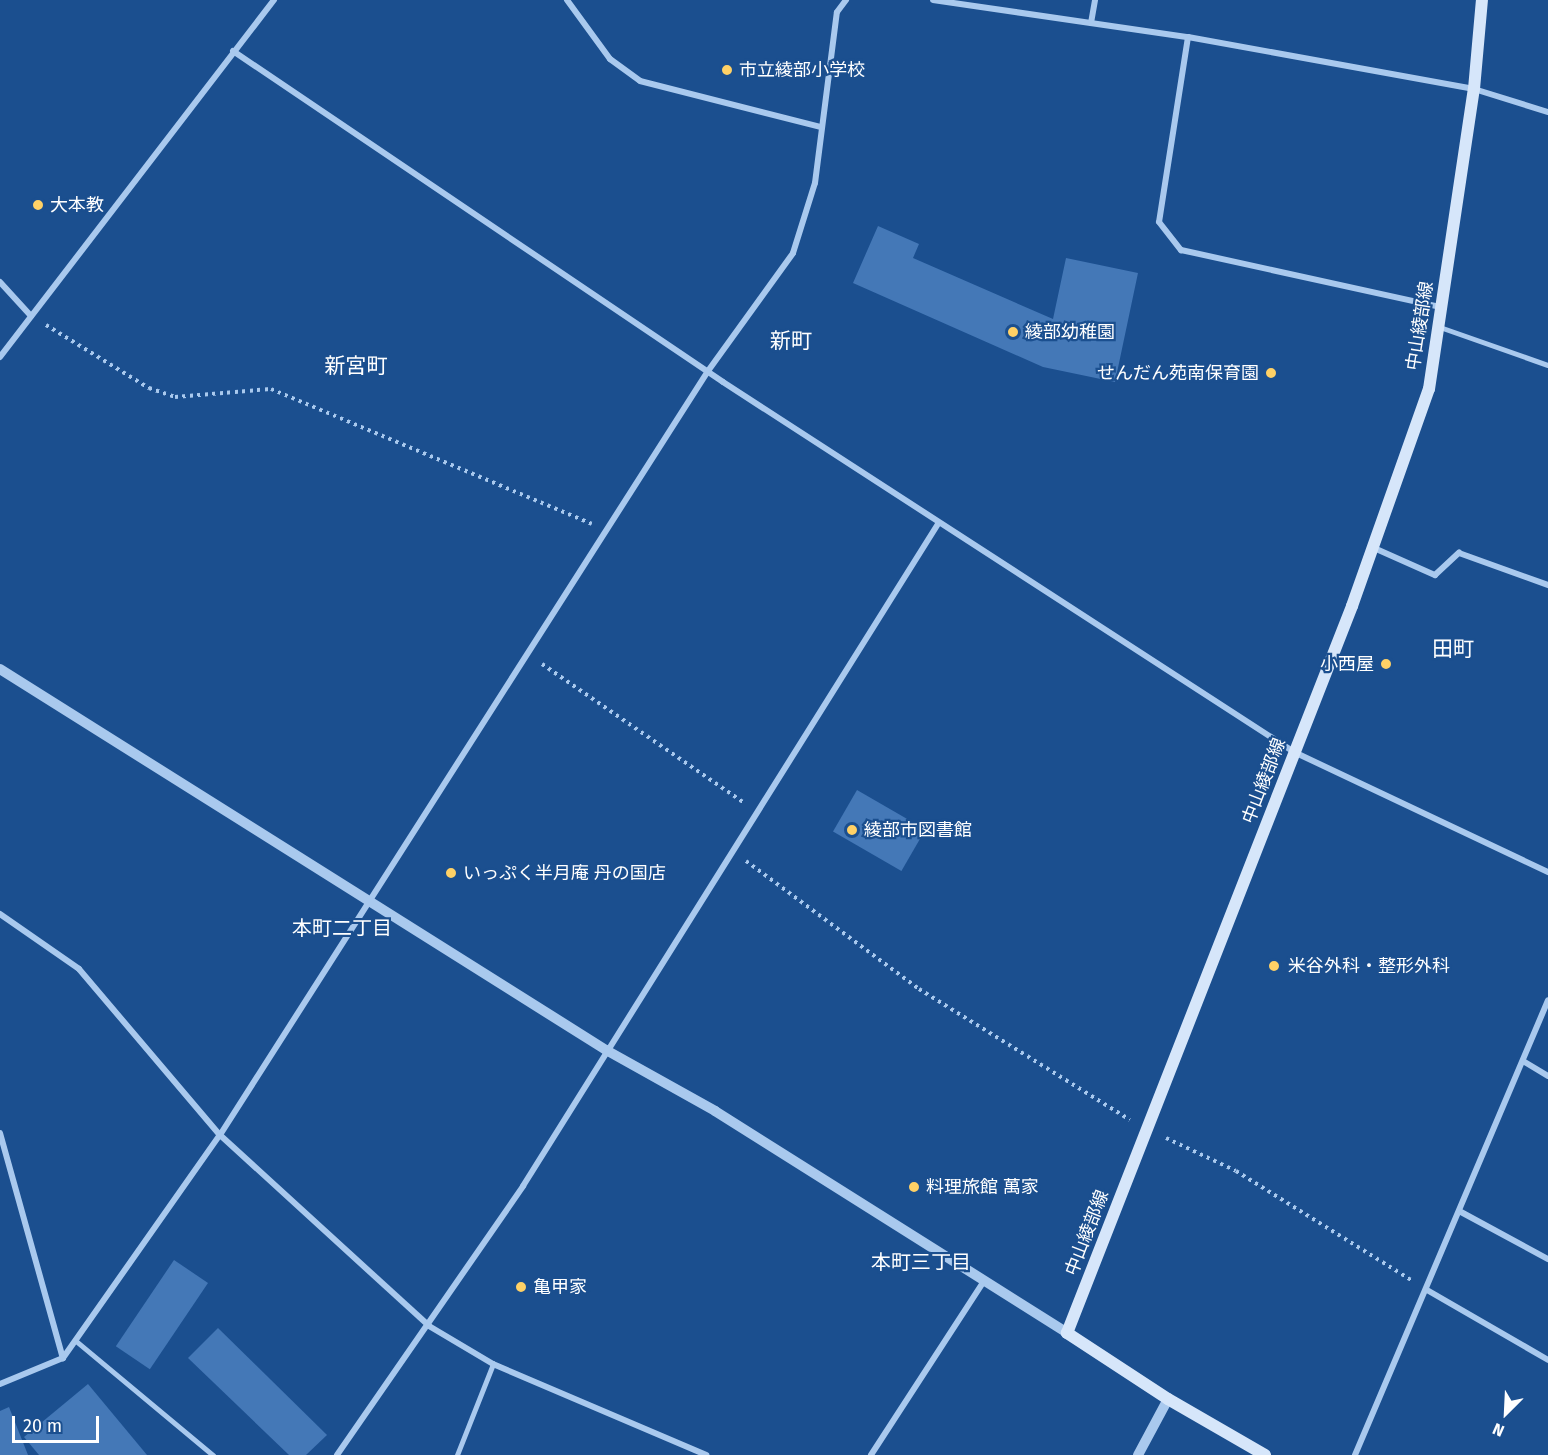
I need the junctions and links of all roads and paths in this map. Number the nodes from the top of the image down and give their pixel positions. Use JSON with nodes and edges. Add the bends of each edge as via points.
{"nodes":[{"id":1,"x":274,"y":0,"type":"edge"},
{"id":2,"x":567,"y":0,"type":"edge"},
{"id":3,"x":846,"y":0,"type":"edge"},
{"id":4,"x":933,"y":0,"type":"edge"},
{"id":5,"x":1095,"y":0,"type":"edge"},
{"id":6,"x":1482,"y":0,"type":"edge"},
{"id":7,"x":1091,"y":23,"type":"junction"},
{"id":8,"x":1188,"y":37,"type":"junction"},
{"id":9,"x":233,"y":51,"type":"junction"},
{"id":10,"x":1474,"y":89,"type":"junction"},
{"id":11,"x":1548,"y":112,"type":"edge"},
{"id":12,"x":820,"y":127,"type":"junction"},
{"id":13,"x":0,"y":282,"type":"edge"},
{"id":14,"x":1441,"y":308,"type":"junction"},
{"id":15,"x":31,"y":316,"type":"junction"},
{"id":16,"x":1438,"y":327,"type":"junction"},
{"id":17,"x":0,"y":357,"type":"edge"},
{"id":18,"x":1548,"y":365,"type":"edge"},
{"id":19,"x":708,"y":371,"type":"junction"},
{"id":20,"x":938,"y":524,"type":"junction"},
{"id":21,"x":606,"y":530,"type":"junction"},
{"id":22,"x":1374,"y":548,"type":"junction"},
{"id":23,"x":1548,"y":585,"type":"edge"},
{"id":24,"x":527,"y":654,"type":"junction"},
{"id":25,"x":0,"y":669,"type":"edge"},
{"id":26,"x":1294,"y":752,"type":"junction"},
{"id":27,"x":756,"y":811,"type":"junction"},
{"id":28,"x":732,"y":850,"type":"junction"},
{"id":29,"x":1548,"y":872,"type":"edge"},
{"id":30,"x":369,"y":900,"type":"junction"},
{"id":31,"x":0,"y":914,"type":"edge"},
{"id":32,"x":1548,"y":1000,"type":"edge"},
{"id":33,"x":606,"y":1050,"type":"junction"},
{"id":34,"x":1523,"y":1061,"type":"junction"},
{"id":35,"x":1548,"y":1076,"type":"edge"},
{"id":36,"x":1146,"y":1129,"type":"junction"},
{"id":37,"x":0,"y":1133,"type":"edge"},
{"id":38,"x":220,"y":1135,"type":"junction"},
{"id":39,"x":1461,"y":1212,"type":"junction"},
{"id":40,"x":1548,"y":1259,"type":"edge"},
{"id":41,"x":984,"y":1281,"type":"junction"},
{"id":42,"x":1427,"y":1290,"type":"junction"},
{"id":43,"x":429,"y":1326,"type":"junction"},
{"id":44,"x":1067,"y":1333,"type":"junction"},
{"id":45,"x":75,"y":1340,"type":"junction"},
{"id":46,"x":63,"y":1358,"type":"junction"},
{"id":47,"x":1548,"y":1360,"type":"edge"},
{"id":48,"x":494,"y":1364,"type":"junction"},
{"id":49,"x":0,"y":1384,"type":"edge"},
{"id":50,"x":1168,"y":1399,"type":"junction"},
{"id":51,"x":213,"y":1455,"type":"edge"},
{"id":52,"x":337,"y":1455,"type":"edge"},
{"id":53,"x":457,"y":1455,"type":"edge"},
{"id":54,"x":706,"y":1455,"type":"edge"},
{"id":55,"x":871,"y":1455,"type":"edge"},
{"id":56,"x":1138,"y":1455,"type":"edge"},
{"id":57,"x":1265,"y":1455,"type":"edge"},
{"id":58,"x":1355,"y":1455,"type":"edge"}],
"edges":[{"from":1,"to":9,"type":"street"},
{"from":2,"to":12,"type":"street","via":[[610,59],[640,81]]},
{"from":3,"to":12,"type":"street","via":[[837,12]]},
{"from":4,"to":7,"type":"street"},
{"from":5,"to":7,"type":"street"},
{"from":6,"to":10,"type":"main road","name":"中山綾部線"},
{"from":7,"to":8,"type":"street"},
{"from":8,"to":10,"type":"street"},
{"from":8,"to":14,"type":"street","via":[[1159,222],[1181,250]]},
{"from":9,"to":15,"type":"street"},
{"from":9,"to":19,"type":"street"},
{"from":10,"to":11,"type":"street"},
{"from":10,"to":14,"type":"main road","name":"中山綾部線"},
{"from":12,"to":19,"type":"street","via":[[815,183],[793,253]]},
{"from":13,"to":15,"type":"street"},
{"from":14,"to":16,"type":"main road","name":"中山綾部線"},
{"from":15,"to":17,"type":"street"},
{"from":15,"to":21,"type":"path","via":[[149,388],[175,397],[272,389]]},
{"from":16,"to":18,"type":"lane"},
{"from":16,"to":22,"type":"main road","name":"中山綾部線","via":[[1429,389]]},
{"from":19,"to":20,"type":"street"},
{"from":19,"to":21,"type":"street"},
{"from":20,"to":26,"type":"street"},
{"from":20,"to":27,"type":"street"},
{"from":21,"to":24,"type":"street"},
{"from":22,"to":23,"type":"street","via":[[1435,575],[1459,553]]},
{"from":22,"to":26,"type":"main road","name":"中山綾部線"},
{"from":24,"to":27,"type":"path"},
{"from":24,"to":30,"type":"street"},
{"from":25,"to":30,"type":"street"},
{"from":26,"to":29,"type":"street"},
{"from":26,"to":36,"type":"main road","name":"中山綾部線"},
{"from":27,"to":28,"type":"street"},
{"from":28,"to":33,"type":"street"},
{"from":28,"to":36,"type":"path","via":[[919,989]]},
{"from":30,"to":33,"type":"street"},
{"from":30,"to":38,"type":"street"},
{"from":31,"to":38,"type":"street","via":[[80,969]]},
{"from":32,"to":34,"type":"street"},
{"from":33,"to":41,"type":"street","via":[[715,1111]]},
{"from":33,"to":43,"type":"street","via":[[523,1186]]},
{"from":34,"to":35,"type":"street"},
{"from":34,"to":39,"type":"street"},
{"from":36,"to":42,"type":"path","via":[[1236,1171]]},
{"from":36,"to":44,"type":"main road","name":"中山綾部線"},
{"from":37,"to":46,"type":"street"},
{"from":38,"to":43,"type":"street"},
{"from":38,"to":45,"type":"street"},
{"from":39,"to":40,"type":"street"},
{"from":39,"to":42,"type":"street"},
{"from":41,"to":44,"type":"street"},
{"from":41,"to":55,"type":"street"},
{"from":42,"to":47,"type":"street"},
{"from":42,"to":58,"type":"street"},
{"from":43,"to":48,"type":"street"},
{"from":43,"to":52,"type":"street"},
{"from":44,"to":50,"type":"main road"},
{"from":45,"to":46,"type":"street"},
{"from":45,"to":51,"type":"lane"},
{"from":46,"to":49,"type":"street"},
{"from":48,"to":53,"type":"lane"},
{"from":48,"to":54,"type":"street"},
{"from":50,"to":56,"type":"street"},
{"from":50,"to":57,"type":"main road"}]}
